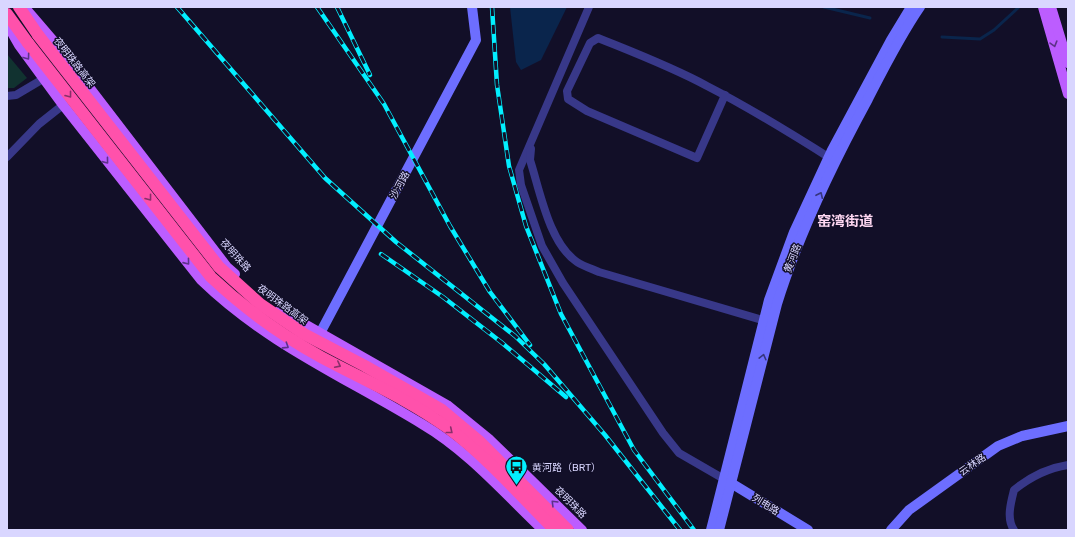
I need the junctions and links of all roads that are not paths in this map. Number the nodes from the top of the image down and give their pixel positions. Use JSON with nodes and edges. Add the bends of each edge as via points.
{"nodes":[{"id":1,"x":19,"y":7,"type":"edge"},
{"id":2,"x":24,"y":7,"type":"edge"},
{"id":3,"x":472,"y":7,"type":"edge"},
{"id":4,"x":589,"y":7,"type":"edge"},
{"id":5,"x":911,"y":7,"type":"edge"},
{"id":6,"x":920,"y":7,"type":"edge"},
{"id":7,"x":1043,"y":7,"type":"edge"},
{"id":8,"x":1051,"y":7,"type":"edge"},
{"id":9,"x":7,"y":14,"type":"edge"},
{"id":10,"x":7,"y":24,"type":"edge"},
{"id":11,"x":1068,"y":63,"type":"edge"},
{"id":12,"x":43,"y":79,"type":"junction"},
{"id":13,"x":1068,"y":94,"type":"edge"},
{"id":14,"x":725,"y":95,"type":"junction"},
{"id":15,"x":7,"y":96,"type":"edge"},
{"id":16,"x":63,"y":105,"type":"junction"},
{"id":17,"x":531,"y":144,"type":"junction"},
{"id":18,"x":7,"y":157,"type":"edge"},
{"id":19,"x":832,"y":159,"type":"junction"},
{"id":20,"x":768,"y":321,"type":"junction"},
{"id":21,"x":319,"y":334,"type":"junction"},
{"id":22,"x":306,"y":359,"type":"junction"},
{"id":23,"x":1068,"y":426,"type":"edge"},
{"id":24,"x":1068,"y":465,"type":"edge"},
{"id":25,"x":727,"y":481,"type":"junction"},
{"id":26,"x":543,"y":530,"type":"edge"},
{"id":27,"x":555,"y":530,"type":"edge"},
{"id":28,"x":568,"y":530,"type":"edge"},
{"id":29,"x":582,"y":530,"type":"edge"},
{"id":30,"x":711,"y":530,"type":"edge"},
{"id":31,"x":719,"y":530,"type":"edge"},
{"id":32,"x":808,"y":530,"type":"edge"},
{"id":33,"x":891,"y":530,"type":"edge"},
{"id":34,"x":1014,"y":530,"type":"edge"}],
"edges":[{"from":1,"to":28,"type":"highway","name":"夜明珠路高架","bridge":true,"via":[[38,35],[219,267],[260,304],[304,334],[442,410],[479,441]]},
{"from":2,"to":21,"type":"main road","name":"夜明珠路","via":[[56,44],[227,267],[260,297]]},
{"from":3,"to":21,"type":"main road","name":"沙河路","via":[[476,40]]},
{"from":4,"to":17,"type":"street"},
{"from":5,"to":19,"type":"main road","name":"黄河路","via":[[890,40]]},
{"from":6,"to":19,"type":"main road","name":"黄河路"},
{"from":7,"to":13,"type":"main road","one_way":true},
{"from":8,"to":11,"type":"main road"},
{"from":9,"to":27,"type":"highway","one_way":true,"bridge":true,"via":[[211,277],[236,300],[275,328],[321,356],[389,391],[448,428],[483,458]]},
{"from":10,"to":12,"type":"main road","one_way":true,"via":[[18,45]]},
{"from":12,"to":15,"type":"street","via":[[16,95]]},
{"from":12,"to":16,"type":"main road"},
{"from":14,"to":14,"type":"street","via":[[656,61],[598,38],[590,43],[567,91],[568,99],[587,111],[697,158]]},
{"from":14,"to":19,"type":"street"},
{"from":16,"to":18,"type":"street","via":[[39,124]]},
{"from":16,"to":22,"type":"main road","one_way":true,"via":[[201,280],[249,322]]},
{"from":17,"to":20,"type":"street","via":[[530,160],[552,228],[562,248],[577,262],[599,272]]},
{"from":17,"to":25,"type":"street","via":[[519,170],[521,185],[542,246],[663,433],[679,453]]},
{"from":19,"to":20,"type":"main road","name":"黄河路"},
{"from":20,"to":25,"type":"main road","name":"黄河路"},
{"from":21,"to":22,"type":"main road","name":"沙河路"},
{"from":29,"to":21,"type":"main road","name":"夜明珠路","one_way":true,"via":[[490,440],[447,405]]},
{"from":22,"to":26,"type":"main road","via":[[423,424],[465,455]]},
{"from":23,"to":33,"type":"main road","name":"云林路","via":[[1022,436],[998,446],[909,510]]},
{"from":24,"to":34,"type":"street","via":[[1043,472],[1014,490],[1010,508],[1011,526]]},
{"from":25,"to":30,"type":"main road","name":"黄河路"},
{"from":25,"to":31,"type":"main road","name":"黄河路"},
{"from":25,"to":32,"type":"main road","name":"列电路"}]}
